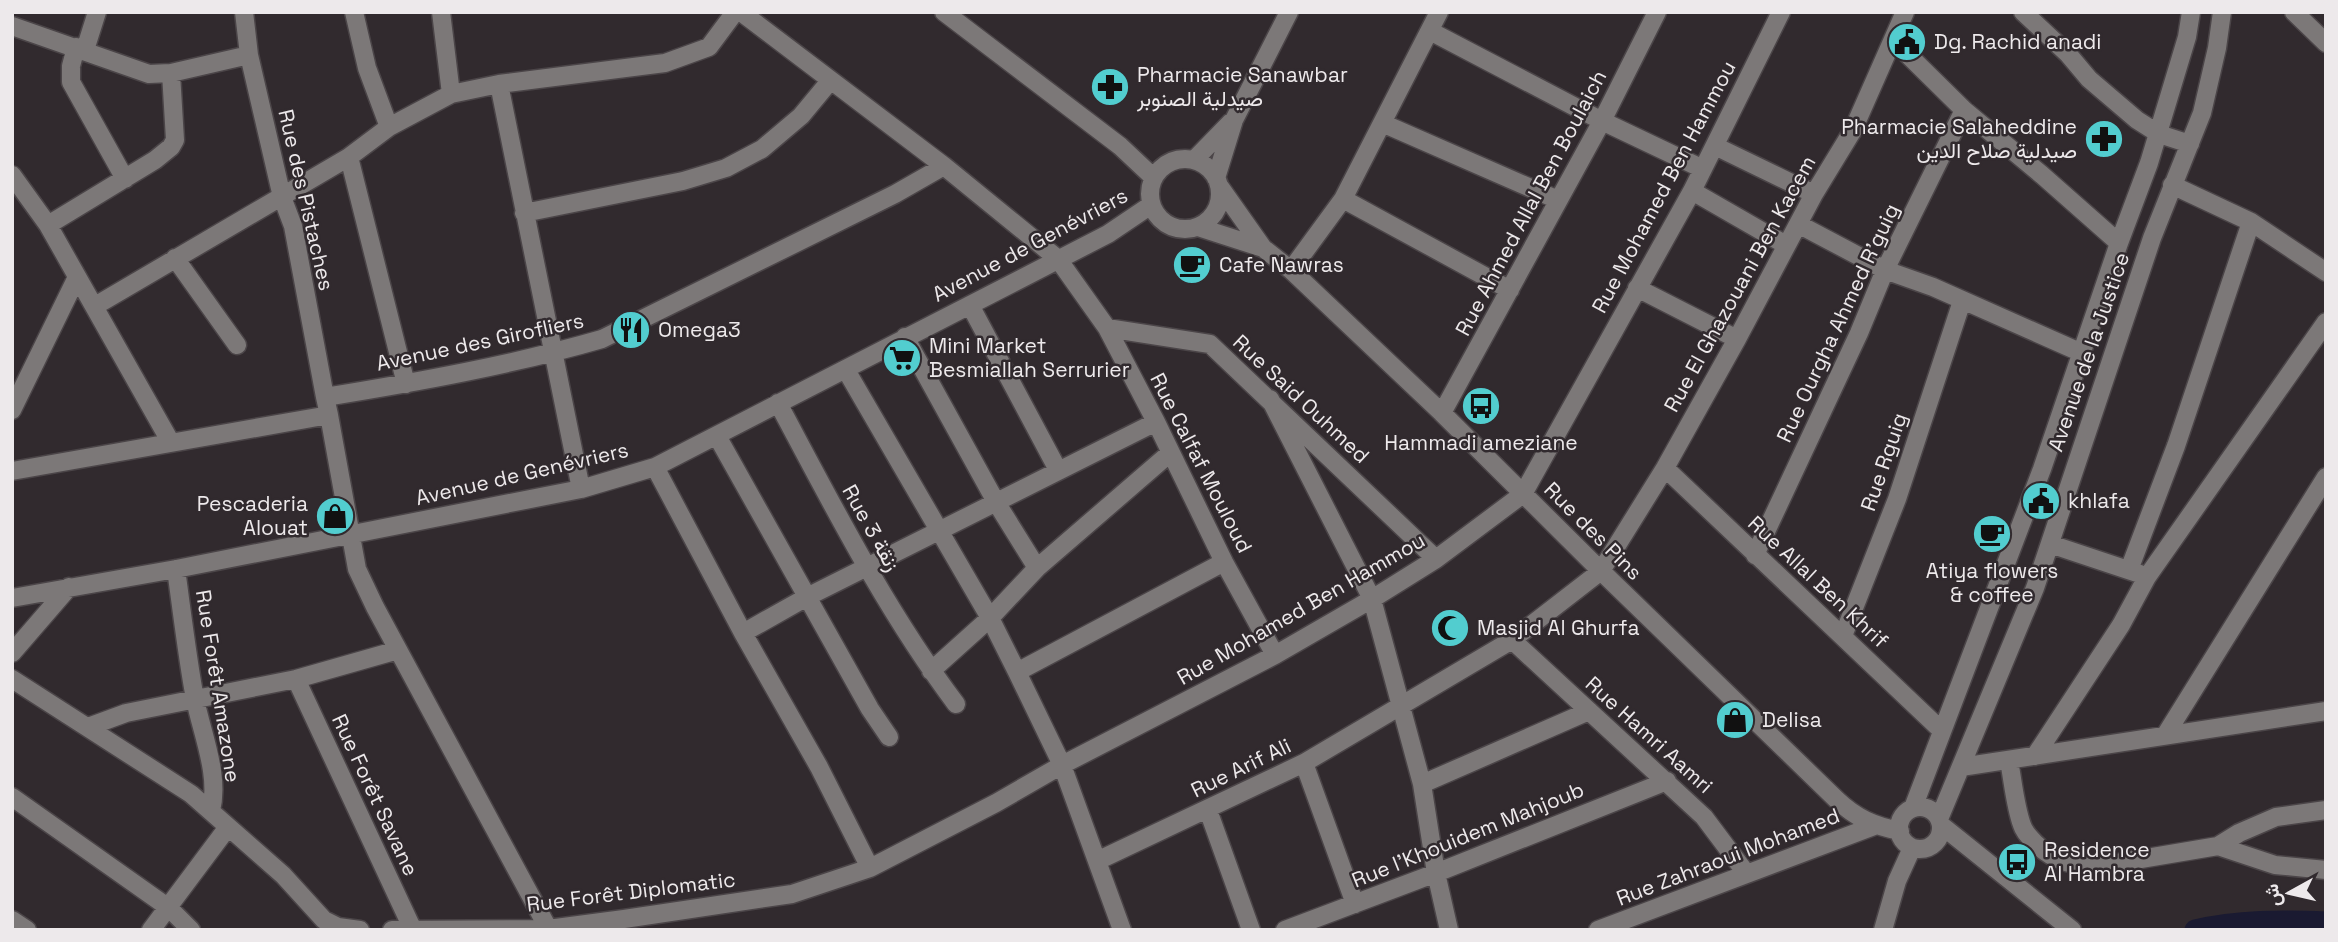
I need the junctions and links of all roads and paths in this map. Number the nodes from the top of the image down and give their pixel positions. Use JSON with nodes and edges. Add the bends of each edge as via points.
{"nodes":[{"id":1,"x":97,"y":12,"type":"edge"},
{"id":2,"x":244,"y":12,"type":"edge"},
{"id":3,"x":354,"y":12,"type":"edge"},
{"id":4,"x":441,"y":12,"type":"edge"},
{"id":5,"x":735,"y":12,"type":"edge"},
{"id":6,"x":741,"y":12,"type":"edge"},
{"id":7,"x":944,"y":12,"type":"edge"},
{"id":8,"x":1289,"y":12,"type":"edge"},
{"id":9,"x":1439,"y":12,"type":"edge"},
{"id":10,"x":1657,"y":12,"type":"edge"},
{"id":11,"x":1781,"y":12,"type":"edge"},
{"id":12,"x":1905,"y":12,"type":"edge"},
{"id":13,"x":2023,"y":12,"type":"edge"},
{"id":14,"x":2191,"y":12,"type":"edge"},
{"id":15,"x":2221,"y":12,"type":"edge"},
{"id":16,"x":2294,"y":12,"type":"edge"},
{"id":17,"x":12,"y":26,"type":"edge"},
{"id":18,"x":1430,"y":31,"type":"junction"},
{"id":19,"x":1893,"y":40,"type":"junction"},
{"id":20,"x":2326,"y":43,"type":"edge"},
{"id":21,"x":81,"y":49,"type":"junction"},
{"id":22,"x":249,"y":55,"type":"junction"},
{"id":23,"x":171,"y":73,"type":"junction"},
{"id":24,"x":830,"y":81,"type":"junction"},
{"id":25,"x":499,"y":84,"type":"junction"},
{"id":26,"x":451,"y":94,"type":"junction"},
{"id":27,"x":1964,"y":110,"type":"junction"},
{"id":28,"x":1234,"y":120,"type":"junction"},
{"id":29,"x":1602,"y":121,"type":"junction"},
{"id":30,"x":1382,"y":123,"type":"junction"},
{"id":31,"x":389,"y":127,"type":"junction"},
{"id":32,"x":2159,"y":134,"type":"junction"},
{"id":33,"x":2190,"y":144,"type":"junction"},
{"id":34,"x":1715,"y":146,"type":"junction"},
{"id":35,"x":349,"y":157,"type":"junction"},
{"id":36,"x":1194,"y":160,"type":"junction"},
{"id":37,"x":944,"y":166,"type":"junction"},
{"id":38,"x":1703,"y":169,"type":"junction"},
{"id":39,"x":12,"y":175,"type":"edge"},
{"id":40,"x":1154,"y":177,"type":"junction"},
{"id":41,"x":125,"y":179,"type":"junction"},
{"id":42,"x":1218,"y":182,"type":"junction"},
{"id":43,"x":2172,"y":185,"type":"junction"},
{"id":44,"x":1692,"y":191,"type":"junction"},
{"id":45,"x":1814,"y":194,"type":"junction"},
{"id":46,"x":282,"y":197,"type":"junction"},
{"id":47,"x":1343,"y":199,"type":"junction"},
{"id":48,"x":1558,"y":200,"type":"junction"},
{"id":49,"x":1152,"y":205,"type":"junction"},
{"id":50,"x":524,"y":213,"type":"junction"},
{"id":51,"x":2251,"y":222,"type":"junction"},
{"id":52,"x":1798,"y":224,"type":"junction"},
{"id":53,"x":48,"y":225,"type":"junction"},
{"id":54,"x":1198,"y":227,"type":"junction"},
{"id":55,"x":2119,"y":243,"type":"junction"},
{"id":56,"x":1786,"y":245,"type":"junction"},
{"id":57,"x":1263,"y":248,"type":"junction"},
{"id":58,"x":176,"y":258,"type":"junction"},
{"id":59,"x":1058,"y":259,"type":"junction"},
{"id":60,"x":1885,"y":270,"type":"junction"},
{"id":61,"x":1291,"y":271,"type":"junction"},
{"id":62,"x":2326,"y":272,"type":"edge"},
{"id":63,"x":77,"y":277,"type":"junction"},
{"id":64,"x":1637,"y":288,"type":"junction"},
{"id":65,"x":1510,"y":290,"type":"junction"},
{"id":66,"x":1962,"y":301,"type":"junction"},
{"id":67,"x":970,"y":305,"type":"junction"},
{"id":68,"x":95,"y":306,"type":"junction"},
{"id":69,"x":2326,"y":321,"type":"edge"},
{"id":70,"x":1107,"y":328,"type":"junction"},
{"id":71,"x":905,"y":337,"type":"junction"},
{"id":72,"x":1737,"y":339,"type":"junction"},
{"id":73,"x":237,"y":345,"type":"dead end"},
{"id":74,"x":553,"y":353,"type":"junction"},
{"id":75,"x":2082,"y":353,"type":"junction"},
{"id":76,"x":846,"y":370,"type":"junction"},
{"id":77,"x":406,"y":384,"type":"junction"},
{"id":78,"x":15,"y":398,"type":"edge"},
{"id":79,"x":1270,"y":399,"type":"junction"},
{"id":80,"x":778,"y":403,"type":"junction"},
{"id":81,"x":327,"y":406,"type":"junction"},
{"id":82,"x":1442,"y":413,"type":"junction"},
{"id":83,"x":1156,"y":422,"type":"junction"},
{"id":84,"x":717,"y":436,"type":"junction"},
{"id":85,"x":170,"y":441,"type":"junction"},
{"id":86,"x":1170,"y":453,"type":"junction"},
{"id":87,"x":655,"y":467,"type":"junction"},
{"id":88,"x":1665,"y":468,"type":"junction"},
{"id":89,"x":1058,"y":470,"type":"junction"},
{"id":90,"x":12,"y":471,"type":"edge"},
{"id":91,"x":2326,"y":477,"type":"edge"},
{"id":92,"x":581,"y":489,"type":"junction"},
{"id":93,"x":1523,"y":494,"type":"junction"},
{"id":94,"x":996,"y":502,"type":"junction"},
{"id":95,"x":939,"y":531,"type":"junction"},
{"id":96,"x":352,"y":534,"type":"junction"},
{"id":97,"x":2050,"y":544,"type":"junction"},
{"id":98,"x":1755,"y":555,"type":"junction"},
{"id":99,"x":1436,"y":559,"type":"junction"},
{"id":100,"x":1224,"y":562,"type":"junction"},
{"id":101,"x":866,"y":568,"type":"junction"},
{"id":102,"x":1037,"y":568,"type":"junction"},
{"id":103,"x":176,"y":569,"type":"junction"},
{"id":104,"x":2129,"y":570,"type":"junction"},
{"id":105,"x":1601,"y":571,"type":"junction"},
{"id":106,"x":2147,"y":577,"type":"junction"},
{"id":107,"x":69,"y":587,"type":"junction"},
{"id":108,"x":807,"y":597,"type":"junction"},
{"id":109,"x":12,"y":598,"type":"edge"},
{"id":110,"x":1373,"y":600,"type":"junction"},
{"id":111,"x":989,"y":618,"type":"junction"},
{"id":112,"x":743,"y":634,"type":"junction"},
{"id":113,"x":1843,"y":636,"type":"junction"},
{"id":114,"x":1512,"y":640,"type":"junction"},
{"id":115,"x":398,"y":650,"type":"junction"},
{"id":116,"x":12,"y":653,"type":"edge"},
{"id":117,"x":1275,"y":655,"type":"junction"},
{"id":118,"x":931,"y":671,"type":"junction"},
{"id":119,"x":1017,"y":672,"type":"junction"},
{"id":120,"x":12,"y":679,"type":"edge"},
{"id":121,"x":296,"y":679,"type":"junction"},
{"id":122,"x":195,"y":698,"type":"junction"},
{"id":123,"x":956,"y":704,"type":"dead end"},
{"id":124,"x":1401,"y":707,"type":"junction"},
{"id":125,"x":1589,"y":711,"type":"junction"},
{"id":126,"x":2326,"y":711,"type":"edge"},
{"id":127,"x":88,"y":727,"type":"junction"},
{"id":128,"x":1941,"y":730,"type":"junction"},
{"id":129,"x":2166,"y":734,"type":"junction"},
{"id":130,"x":889,"y":737,"type":"dead end"},
{"id":131,"x":2035,"y":756,"type":"junction"},
{"id":132,"x":2009,"y":761,"type":"junction"},
{"id":133,"x":1304,"y":763,"type":"junction"},
{"id":134,"x":1062,"y":765,"type":"junction"},
{"id":135,"x":1961,"y":767,"type":"junction"},
{"id":136,"x":1667,"y":781,"type":"junction"},
{"id":137,"x":1422,"y":784,"type":"junction"},
{"id":138,"x":12,"y":797,"type":"edge"},
{"id":139,"x":1913,"y":808,"type":"junction"},
{"id":140,"x":1208,"y":810,"type":"junction"},
{"id":141,"x":2326,"y":810,"type":"edge"},
{"id":142,"x":211,"y":811,"type":"junction"},
{"id":143,"x":1940,"y":822,"type":"junction"},
{"id":144,"x":1874,"y":826,"type":"junction"},
{"id":145,"x":228,"y":827,"type":"junction"},
{"id":146,"x":1900,"y":831,"type":"junction"},
{"id":147,"x":1934,"y":844,"type":"junction"},
{"id":148,"x":2218,"y":846,"type":"junction"},
{"id":149,"x":1912,"y":848,"type":"junction"},
{"id":150,"x":1975,"y":852,"type":"junction"},
{"id":151,"x":1097,"y":861,"type":"junction"},
{"id":152,"x":870,"y":868,"type":"junction"},
{"id":153,"x":2326,"y":870,"type":"edge"},
{"id":154,"x":1436,"y":873,"type":"junction"},
{"id":155,"x":1746,"y":873,"type":"junction"},
{"id":156,"x":1355,"y":904,"type":"junction"},
{"id":157,"x":169,"y":908,"type":"junction"},
{"id":158,"x":12,"y":920,"type":"edge"},
{"id":159,"x":413,"y":929,"type":"edge"},
{"id":160,"x":548,"y":929,"type":"edge"},
{"id":161,"x":27,"y":930,"type":"edge"},
{"id":162,"x":151,"y":930,"type":"edge"},
{"id":163,"x":191,"y":930,"type":"edge"},
{"id":164,"x":359,"y":930,"type":"edge"},
{"id":165,"x":392,"y":930,"type":"edge"},
{"id":166,"x":1122,"y":930,"type":"edge"},
{"id":167,"x":1251,"y":930,"type":"edge"},
{"id":168,"x":1285,"y":930,"type":"edge"},
{"id":169,"x":1449,"y":930,"type":"edge"},
{"id":170,"x":1598,"y":930,"type":"edge"},
{"id":171,"x":1883,"y":930,"type":"edge"},
{"id":172,"x":2072,"y":930,"type":"edge"}],
"edges":[{"from":1,"to":21,"type":"street"},
{"from":2,"to":22,"type":"street","name":"Rue des Pistaches"},
{"from":3,"to":31,"type":"street","via":[[367,68]]},
{"from":4,"to":26,"type":"street"},
{"from":5,"to":25,"type":"street","via":[[709,47],[665,63]]},
{"from":6,"to":24,"type":"street","name":"Rue Calfaf Mouloud"},
{"from":7,"to":40,"type":"street"},
{"from":8,"to":28,"type":"street"},
{"from":9,"to":18,"type":"street"},
{"from":10,"to":29,"type":"street","name":"Rue Ahmed Allal Ben Boulaich"},
{"from":11,"to":34,"type":"street","name":"Rue Mohamed Ben Hammou"},
{"from":12,"to":19,"type":"street","name":"Rue El Ghazouani Ben Kacem"},
{"from":13,"to":32,"type":"street","via":[[2113,101]]},
{"from":14,"to":32,"type":"street","name":"Avenue de la Justice"},
{"from":15,"to":33,"type":"street","name":"Avenue de la Justice","via":[[2202,113]]},
{"from":16,"to":20,"type":"street"},
{"from":17,"to":21,"type":"street"},
{"from":18,"to":29,"type":"street"},
{"from":18,"to":30,"type":"street"},
{"from":19,"to":27,"type":"street"},
{"from":19,"to":45,"type":"street","name":"Rue El Ghazouani Ben Kacem","via":[[1853,130]]},
{"from":21,"to":23,"type":"street","via":[[149,74]]},
{"from":21,"to":41,"type":"street","via":[[71,66],[71,82]]},
{"from":22,"to":23,"type":"street"},
{"from":22,"to":46,"type":"street","name":"Rue des Pistaches"},
{"from":23,"to":41,"type":"street","via":[[175,140],[164,154]]},
{"from":24,"to":37,"type":"street","name":"Rue Calfaf Mouloud"},
{"from":24,"to":50,"type":"street","via":[[801,116],[762,149],[726,168]]},
{"from":25,"to":26,"type":"street"},
{"from":25,"to":50,"type":"street"},
{"from":26,"to":31,"type":"street"},
{"from":27,"to":55,"type":"street"},
{"from":27,"to":60,"type":"street","name":"Rue Ourgha Ahmed R'guig"},
{"from":28,"to":36,"type":"street"},
{"from":28,"to":42,"type":"street"},
{"from":29,"to":38,"type":"street"},
{"from":29,"to":48,"type":"street","name":"Rue Ahmed Allal Ben Boulaich"},
{"from":30,"to":47,"type":"street"},
{"from":30,"to":48,"type":"street"},
{"from":31,"to":35,"type":"street"},
{"from":32,"to":33,"type":"street"},
{"from":32,"to":55,"type":"street","name":"Avenue de la Justice"},
{"from":33,"to":43,"type":"street","name":"Avenue de la Justice"},
{"from":34,"to":38,"type":"street","name":"Rue Mohamed Ben Hammou"},
{"from":34,"to":45,"type":"street"},
{"from":35,"to":46,"type":"street"},
{"from":35,"to":77,"type":"street"},
{"from":36,"to":40,"type":"street","via":[[1175,160]]},
{"from":36,"to":42,"type":"street"},
{"from":37,"to":59,"type":"street","name":"Rue Calfaf Mouloud"},
{"from":37,"to":74,"type":"street","name":"Avenue des Girofliers","via":[[602,339]]},
{"from":38,"to":44,"type":"street","name":"Rue Mohamed Ben Hammou"},
{"from":39,"to":53,"type":"street"},
{"from":40,"to":49,"type":"street"},
{"from":41,"to":53,"type":"street"},
{"from":42,"to":54,"type":"street","via":[[1218,207]]},
{"from":42,"to":57,"type":"street","name":"Rue des Pins"},
{"from":43,"to":51,"type":"street"},
{"from":43,"to":97,"type":"street","name":"Avenue de la Justice"},
{"from":44,"to":56,"type":"street"},
{"from":44,"to":64,"type":"street","name":"Rue Mohamed Ben Hammou"},
{"from":45,"to":52,"type":"street","name":"Rue El Ghazouani Ben Kacem"},
{"from":46,"to":58,"type":"street"},
{"from":46,"to":81,"type":"street","name":"Rue des Pistaches","via":[[293,226]]},
{"from":47,"to":61,"type":"street"},
{"from":47,"to":65,"type":"street"},
{"from":48,"to":65,"type":"street","name":"Rue Ahmed Allal Ben Boulaich"},
{"from":49,"to":54,"type":"street","via":[[1157,215],[1175,228]]},
{"from":49,"to":59,"type":"street","name":"Avenue de Genévriers"},
{"from":50,"to":74,"type":"street"},
{"from":51,"to":62,"type":"street"},
{"from":51,"to":104,"type":"street"},
{"from":52,"to":56,"type":"street","name":"Rue El Ghazouani Ben Kacem"},
{"from":52,"to":60,"type":"street"},
{"from":53,"to":63,"type":"street"},
{"from":54,"to":57,"type":"street","name":"Rue des Pins"},
{"from":55,"to":75,"type":"street","name":"Avenue de la Justice"},
{"from":56,"to":72,"type":"street","name":"Rue El Ghazouani Ben Kacem"},
{"from":57,"to":61,"type":"street","name":"Rue des Pins"},
{"from":58,"to":68,"type":"street"},
{"from":58,"to":73,"type":"street"},
{"from":59,"to":67,"type":"street","name":"Avenue de Genévriers"},
{"from":59,"to":70,"type":"street","name":"Rue Calfaf Mouloud"},
{"from":60,"to":66,"type":"street"},
{"from":60,"to":98,"type":"street","name":"Rue Ourgha Ahmed R'guig"},
{"from":61,"to":82,"type":"street","name":"Rue des Pins"},
{"from":63,"to":68,"type":"street"},
{"from":63,"to":78,"type":"street"},
{"from":64,"to":72,"type":"street"},
{"from":64,"to":93,"type":"street","name":"Rue Mohamed Ben Hammou"},
{"from":65,"to":82,"type":"street","name":"Rue Ahmed Allal Ben Boulaich"},
{"from":66,"to":75,"type":"street"},
{"from":66,"to":113,"type":"street","name":"Rue Rguig","via":[[1897,499]]},
{"from":67,"to":71,"type":"street","name":"Avenue de Genévriers"},
{"from":67,"to":89,"type":"street"},
{"from":68,"to":85,"type":"street"},
{"from":69,"to":106,"type":"street"},
{"from":70,"to":79,"type":"street","name":"Rue Said Ouhmed","via":[[1210,344]]},
{"from":70,"to":83,"type":"street","name":"Rue Calfaf Mouloud"},
{"from":71,"to":76,"type":"street","name":"Avenue de Genévriers"},
{"from":71,"to":94,"type":"street"},
{"from":72,"to":88,"type":"street","name":"Rue El Ghazouani Ben Kacem"},
{"from":74,"to":77,"type":"street","name":"Avenue des Girofliers"},
{"from":74,"to":92,"type":"street"},
{"from":75,"to":128,"type":"street","name":"Avenue de la Justice"},
{"from":76,"to":80,"type":"street","name":"Avenue de Genévriers"},
{"from":76,"to":95,"type":"street"},
{"from":77,"to":81,"type":"street","name":"Avenue des Girofliers"},
{"from":79,"to":99,"type":"street","name":"Rue Said Ouhmed"},
{"from":79,"to":110,"type":"street"},
{"from":80,"to":84,"type":"street","name":"Avenue de Genévriers"},
{"from":80,"to":101,"type":"street","name":"Rue 3 زنقة"},
{"from":81,"to":85,"type":"street","name":"Avenue des Girofliers"},
{"from":81,"to":96,"type":"street","name":"Rue des Pistaches"},
{"from":82,"to":93,"type":"street","name":"Rue des Pins"},
{"from":83,"to":86,"type":"street","name":"Rue Calfaf Mouloud"},
{"from":83,"to":89,"type":"street"},
{"from":84,"to":87,"type":"street","name":"Avenue de Genévriers"},
{"from":84,"to":108,"type":"street"},
{"from":85,"to":90,"type":"street","name":"Avenue des Girofliers"},
{"from":86,"to":100,"type":"street","name":"Rue Calfaf Mouloud"},
{"from":86,"to":102,"type":"street"},
{"from":87,"to":92,"type":"street","name":"Avenue de Genévriers"},
{"from":87,"to":112,"type":"street"},
{"from":88,"to":98,"type":"street","name":"Rue Allal Ben Khrif"},
{"from":88,"to":105,"type":"street","name":"Rue El Ghazouani Ben Kacem"},
{"from":89,"to":94,"type":"street"},
{"from":91,"to":129,"type":"street"},
{"from":92,"to":96,"type":"street","name":"Avenue de Genévriers"},
{"from":93,"to":99,"type":"street","name":"Rue Mohamed Ben Hammou"},
{"from":93,"to":105,"type":"street","name":"Rue des Pins"},
{"from":94,"to":95,"type":"street"},
{"from":94,"to":102,"type":"street"},
{"from":95,"to":101,"type":"street"},
{"from":95,"to":111,"type":"street"},
{"from":96,"to":103,"type":"street","name":"Avenue de Genévriers"},
{"from":96,"to":115,"type":"street","name":"Rue des Pistaches","via":[[357,569]]},
{"from":97,"to":104,"type":"street"},
{"from":97,"to":135,"type":"street","name":"Avenue de la Justice"},
{"from":98,"to":113,"type":"street","name":"Rue Allal Ben Khrif"},
{"from":99,"to":110,"type":"street","name":"Rue Mohamed Ben Hammou"},
{"from":100,"to":117,"type":"street","name":"Rue Calfaf Mouloud"},
{"from":100,"to":119,"type":"street"},
{"from":101,"to":108,"type":"street"},
{"from":101,"to":118,"type":"street","name":"Rue 3 زنقة"},
{"from":102,"to":111,"type":"street"},
{"from":103,"to":107,"type":"street","name":"Avenue de Genévriers"},
{"from":103,"to":122,"type":"street","name":"Rue Forêt Amazone"},
{"from":104,"to":106,"type":"street"},
{"from":105,"to":114,"type":"street","name":"Rue Arif Ali"},
{"from":105,"to":144,"type":"street","name":"Rue des Pins","via":[[1851,813]]},
{"from":106,"to":131,"type":"street"},
{"from":107,"to":109,"type":"street","name":"Avenue de Genévriers"},
{"from":107,"to":116,"type":"street"},
{"from":108,"to":112,"type":"street"},
{"from":108,"to":130,"type":"street"},
{"from":110,"to":117,"type":"street","name":"Rue Mohamed Ben Hammou"},
{"from":110,"to":124,"type":"street"},
{"from":111,"to":118,"type":"street"},
{"from":111,"to":119,"type":"street"},
{"from":112,"to":152,"type":"street"},
{"from":113,"to":128,"type":"street","name":"Rue Allal Ben Khrif"},
{"from":114,"to":124,"type":"street","name":"Rue Arif Ali"},
{"from":114,"to":125,"type":"street","name":"Rue Hamri Aamri"},
{"from":115,"to":121,"type":"street"},
{"from":115,"to":160,"type":"street","name":"Rue des Pistaches"},
{"from":117,"to":134,"type":"street","name":"Rue Mohamed Ben Hammou"},
{"from":118,"to":123,"type":"street","name":"Rue 3 زنقة"},
{"from":119,"to":134,"type":"street"},
{"from":120,"to":127,"type":"street"},
{"from":121,"to":122,"type":"street"},
{"from":121,"to":159,"type":"street","name":"Rue Forêt Savane"},
{"from":122,"to":127,"type":"street","via":[[126,713]]},
{"from":122,"to":142,"type":"street","name":"Rue Forêt Amazone","via":[[211,768]]},
{"from":124,"to":133,"type":"street","name":"Rue Arif Ali"},
{"from":124,"to":137,"type":"street"},
{"from":125,"to":136,"type":"street","name":"Rue Hamri Aamri"},
{"from":125,"to":137,"type":"street"},
{"from":126,"to":129,"type":"street"},
{"from":127,"to":142,"type":"street"},
{"from":128,"to":139,"type":"street","name":"Avenue de la Justice"},
{"from":129,"to":131,"type":"street"},
{"from":131,"to":132,"type":"street"},
{"from":132,"to":135,"type":"street"},
{"from":132,"to":148,"type":"street","via":[[2022,826],[2058,861],[2099,866]]},
{"from":133,"to":140,"type":"street","name":"Rue Arif Ali"},
{"from":133,"to":156,"type":"street"},
{"from":134,"to":151,"type":"street"},
{"from":134,"to":152,"type":"street","name":"Rue Mohamed Ben Hammou"},
{"from":135,"to":143,"type":"street","name":"Avenue de la Justice"},
{"from":136,"to":154,"type":"street","name":"Rue l'Khouidem Mahjoub"},
{"from":136,"to":155,"type":"street","name":"Rue Hamri Aamri","via":[[1704,817]]},
{"from":137,"to":154,"type":"street"},
{"from":138,"to":157,"type":"street"},
{"from":139,"to":143,"type":"street","via":[[1928,809]]},
{"from":139,"to":146,"type":"street","via":[[1902,818]]},
{"from":140,"to":151,"type":"street","name":"Rue Arif Ali"},
{"from":140,"to":167,"type":"street"},
{"from":141,"to":148,"type":"street","via":[[2276,817]]},
{"from":142,"to":145,"type":"street"},
{"from":143,"to":147,"type":"street"},
{"from":143,"to":150,"type":"street"},
{"from":144,"to":146,"type":"street","name":"Rue des Pins"},
{"from":144,"to":155,"type":"street","name":"Rue Zahraoui Mohamed"},
{"from":145,"to":157,"type":"street"},
{"from":145,"to":164,"type":"street","via":[[284,875],[324,920]]},
{"from":146,"to":149,"type":"street"},
{"from":147,"to":149,"type":"street"},
{"from":147,"to":150,"type":"street"},
{"from":148,"to":153,"type":"street","via":[[2275,865]]},
{"from":149,"to":171,"type":"street"},
{"from":150,"to":172,"type":"street"},
{"from":151,"to":166,"type":"street"},
{"from":152,"to":160,"type":"street","name":"Rue Forêt Diplomatic","via":[[792,894]]},
{"from":154,"to":156,"type":"street","name":"Rue l'Khouidem Mahjoub"},
{"from":154,"to":169,"type":"street"},
{"from":155,"to":170,"type":"street","name":"Rue Zahraoui Mohamed"},
{"from":156,"to":168,"type":"street","name":"Rue l'Khouidem Mahjoub"},
{"from":157,"to":162,"type":"street"},
{"from":157,"to":163,"type":"street"},
{"from":158,"to":161,"type":"street"},
{"from":159,"to":160,"type":"street","name":"Rue Forêt Diplomatic"},
{"from":159,"to":165,"type":"street","name":"Rue Forêt Diplomatic"}]}
